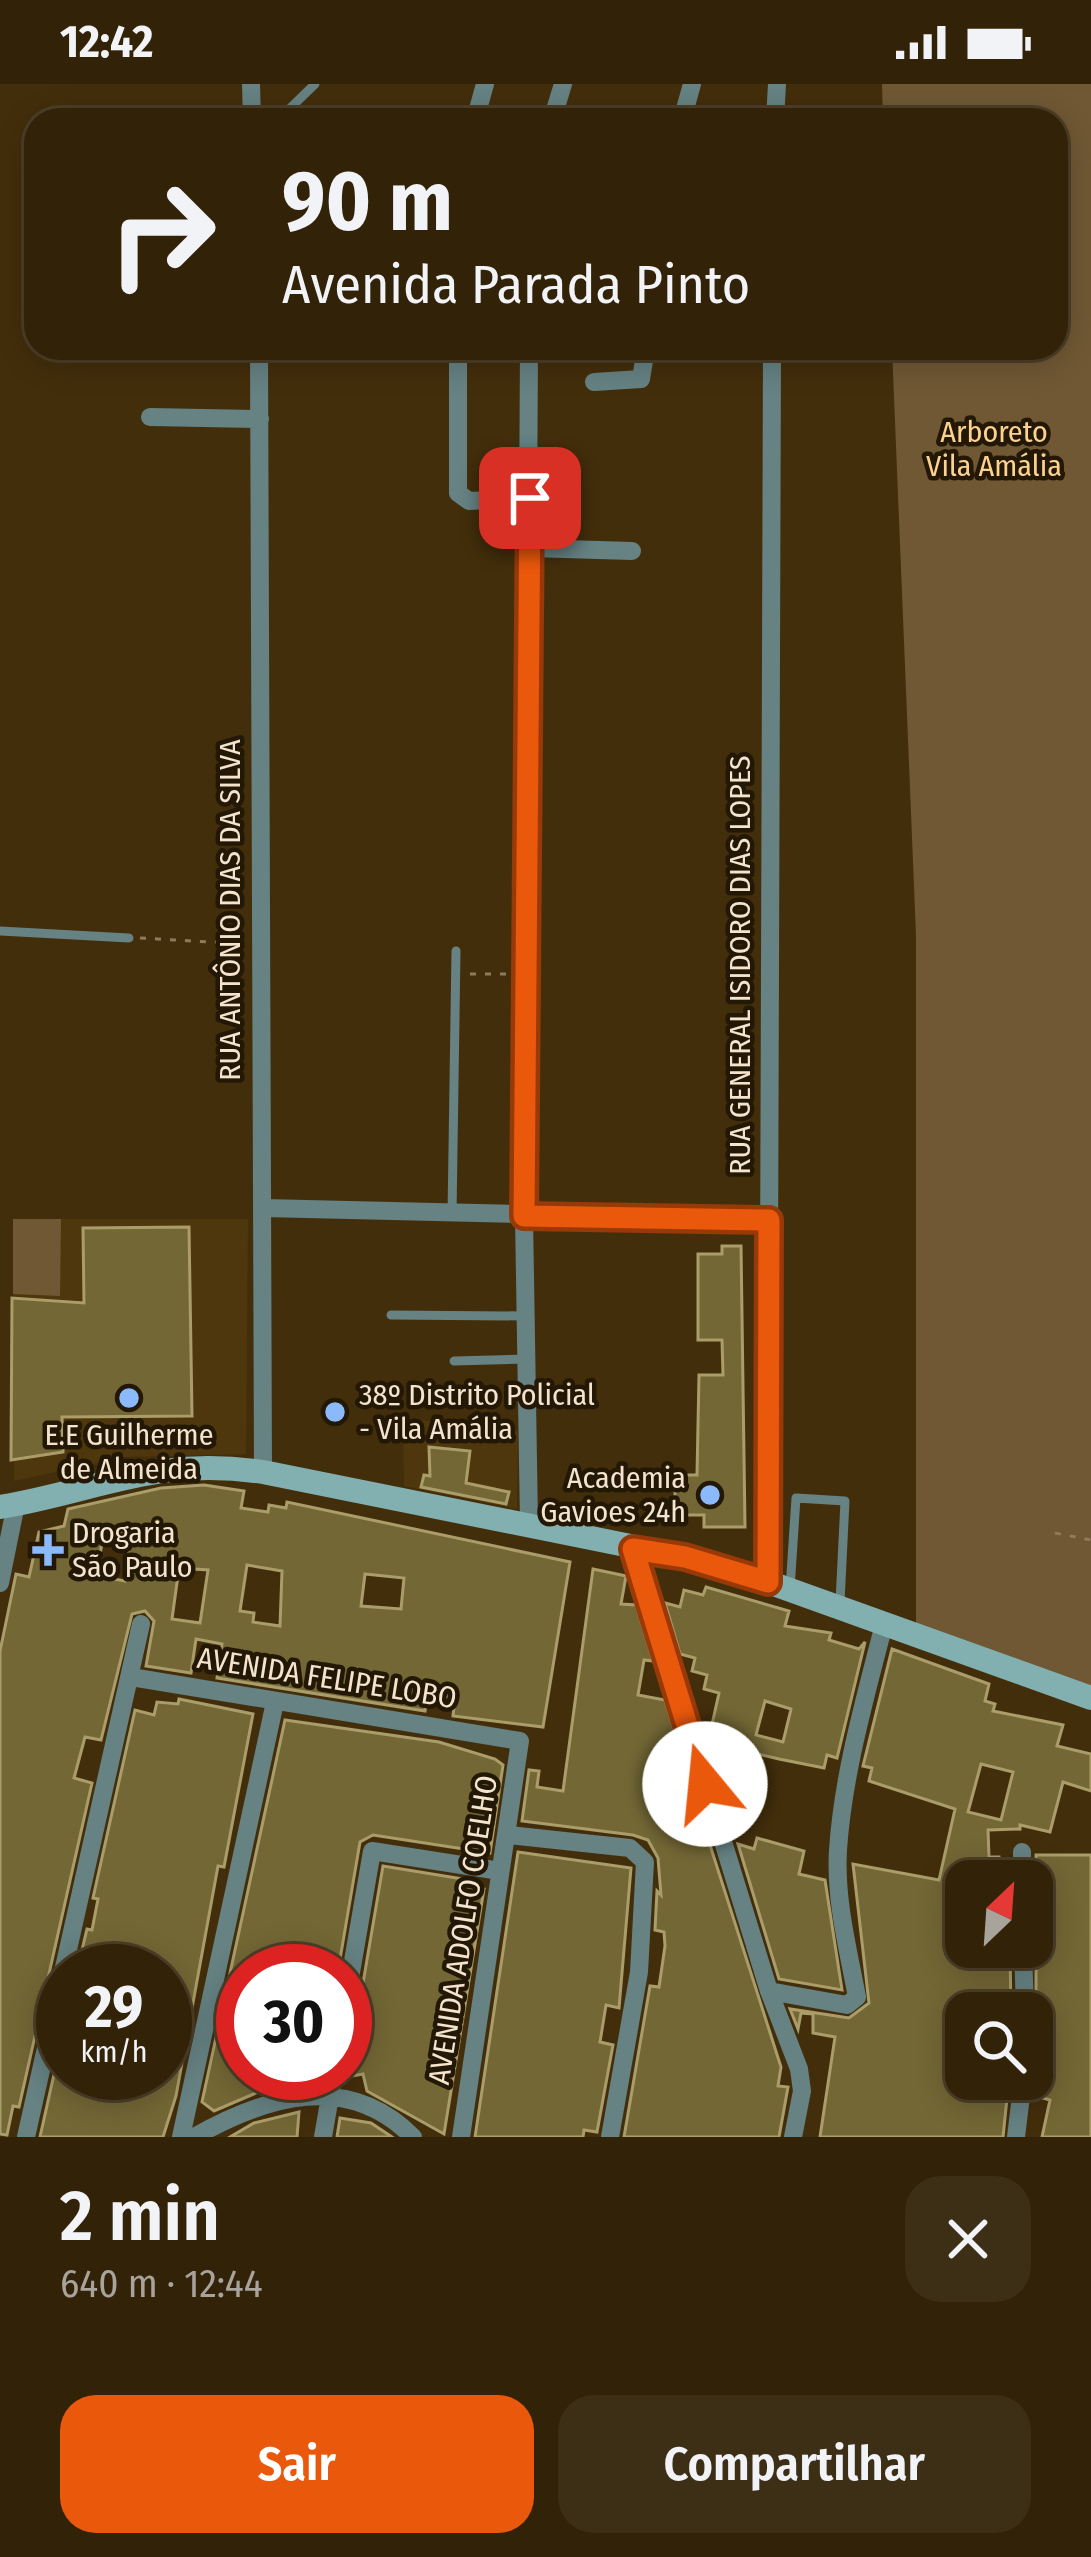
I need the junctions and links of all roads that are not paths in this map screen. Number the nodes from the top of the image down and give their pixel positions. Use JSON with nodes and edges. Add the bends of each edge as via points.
{"nodes":[{"id":1,"x":315,"y":84,"type":"edge"},
{"id":2,"x":290,"y":108,"type":"edge"},
{"id":3,"x":259,"y":360,"type":"edge"},
{"id":4,"x":458,"y":360,"type":"edge"},
{"id":5,"x":529,"y":360,"type":"edge"},
{"id":6,"x":644,"y":360,"type":"edge"},
{"id":7,"x":772,"y":360,"type":"edge"},
{"id":8,"x":594,"y":382,"type":"dead end"},
{"id":9,"x":150,"y":417,"type":"dead end"},
{"id":10,"x":260,"y":419,"type":"junction"},
{"id":11,"x":530,"y":498,"type":"junction"},
{"id":12,"x":531,"y":548,"type":"junction"},
{"id":13,"x":632,"y":551,"type":"dead end"},
{"id":14,"x":0,"y":931,"type":"edge"},
{"id":15,"x":129,"y":938,"type":"road end"},
{"id":16,"x":456,"y":951,"type":"dead end"},
{"id":17,"x":263,"y":1208,"type":"junction"},
{"id":18,"x":452,"y":1215,"type":"junction"},
{"id":19,"x":524,"y":1216,"type":"junction"},
{"id":20,"x":769,"y":1220,"type":"junction"},
{"id":21,"x":391,"y":1315,"type":"dead end"},
{"id":22,"x":525,"y":1316,"type":"junction"},
{"id":23,"x":526,"y":1359,"type":"junction"},
{"id":24,"x":454,"y":1361,"type":"dead end"},
{"id":25,"x":263,"y":1472,"type":"junction"},
{"id":26,"x":8,"y":1506,"type":"edge"},
{"id":27,"x":529,"y":1522,"type":"junction"},
{"id":28,"x":633,"y":1549,"type":"junction"},
{"id":29,"x":0,"y":1583,"type":"edge"},
{"id":30,"x":779,"y":1586,"type":"junction"},
{"id":31,"x":840,"y":1607,"type":"junction"},
{"id":32,"x":141,"y":1624,"type":"dead end"},
{"id":33,"x":884,"y":1624,"type":"junction"},
{"id":34,"x":131,"y":1677,"type":"junction"},
{"id":35,"x":1091,"y":1697,"type":"edge"},
{"id":36,"x":275,"y":1702,"type":"junction"},
{"id":37,"x":513,"y":1738,"type":"joint"},
{"id":38,"x":508,"y":1835,"type":"junction"},
{"id":39,"x":1022,"y":1852,"type":"dead end"},
{"id":40,"x":1022,"y":1860,"type":"edge"},
{"id":41,"x":500,"y":1871,"type":"junction"},
{"id":42,"x":356,"y":1944,"type":"edge"},
{"id":43,"x":769,"y":1991,"type":"junction"},
{"id":44,"x":285,"y":2100,"type":"edge"},
{"id":45,"x":330,"y":2100,"type":"edge"},
{"id":46,"x":357,"y":2100,"type":"edge"},
{"id":47,"x":1020,"y":2100,"type":"edge"},
{"id":48,"x":26,"y":2137,"type":"edge"},
{"id":49,"x":181,"y":2137,"type":"edge"},
{"id":50,"x":194,"y":2137,"type":"edge"},
{"id":51,"x":323,"y":2137,"type":"edge"},
{"id":52,"x":412,"y":2137,"type":"edge"},
{"id":53,"x":461,"y":2137,"type":"edge"},
{"id":54,"x":610,"y":2137,"type":"edge"},
{"id":55,"x":794,"y":2137,"type":"edge"},
{"id":56,"x":1016,"y":2137,"type":"edge"}],
"edges":[{"from":1,"to":2,"type":"lane"},
{"from":3,"to":10,"type":"street","name":"RUA ANTÔNIO DIAS DA SILVA"},
{"from":4,"to":11,"type":"street","via":[[458,494]]},
{"from":5,"to":11,"type":"street"},
{"from":6,"to":8,"type":"street","via":[[641,379]]},
{"from":7,"to":20,"type":"street","name":"RUA GENERAL ISIDORO DIAS LOPES"},
{"from":9,"to":10,"type":"street"},
{"from":10,"to":17,"type":"street","name":"RUA ANTÔNIO DIAS DA SILVA"},
{"from":11,"to":12,"type":"street"},
{"from":12,"to":13,"type":"street"},
{"from":12,"to":19,"type":"street"},
{"from":14,"to":15,"type":"lane"},
{"from":16,"to":18,"type":"lane"},
{"from":17,"to":18,"type":"street"},
{"from":17,"to":25,"type":"street","name":"RUA ANTÔNIO DIAS DA SILVA"},
{"from":18,"to":19,"type":"street"},
{"from":19,"to":20,"type":"street"},
{"from":19,"to":22,"type":"street"},
{"from":20,"to":30,"type":"street","name":"RUA GENERAL ISIDORO DIAS LOPES"},
{"from":21,"to":22,"type":"lane"},
{"from":22,"to":23,"type":"street"},
{"from":23,"to":24,"type":"lane"},
{"from":23,"to":27,"type":"street"},
{"from":25,"to":26,"type":"main road","via":[[159,1470]]},
{"from":25,"to":27,"type":"main road"},
{"from":26,"to":29,"type":"street"},
{"from":27,"to":28,"type":"main road"},
{"from":28,"to":30,"type":"main road"},
{"from":28,"to":43,"type":"street"},
{"from":30,"to":31,"type":"main road"},
{"from":30,"to":31,"type":"lane","via":[[796,1498],[845,1502]]},
{"from":31,"to":33,"type":"main road"},
{"from":32,"to":34,"type":"street"},
{"from":33,"to":35,"type":"main road"},
{"from":33,"to":43,"type":"street","via":[[838,1853],[857,1997],[847,2005]]},
{"from":34,"to":36,"type":"street","name":"AVENIDA FELIPE LOBO"},
{"from":34,"to":48,"type":"street"},
{"from":36,"to":37,"type":"street","name":"AVENIDA FELIPE LOBO"},
{"from":36,"to":49,"type":"street"},
{"from":37,"to":38,"type":"street","name":"AVENIDA ADOLFO COELHO","via":[[523,1750]]},
{"from":38,"to":41,"type":"street","name":"AVENIDA ADOLFO COELHO"},
{"from":38,"to":54,"type":"street","via":[[630,1848],[645,1862],[639,1972]]},
{"from":39,"to":40,"type":"street"},
{"from":41,"to":42,"type":"street","via":[[372,1851]]},
{"from":41,"to":53,"type":"street","name":"AVENIDA ADOLFO COELHO"},
{"from":43,"to":55,"type":"street","via":[[801,2078]]},
{"from":44,"to":50,"type":"street"},
{"from":45,"to":51,"type":"street"},
{"from":46,"to":52,"type":"street"},
{"from":47,"to":56,"type":"street"}]}
